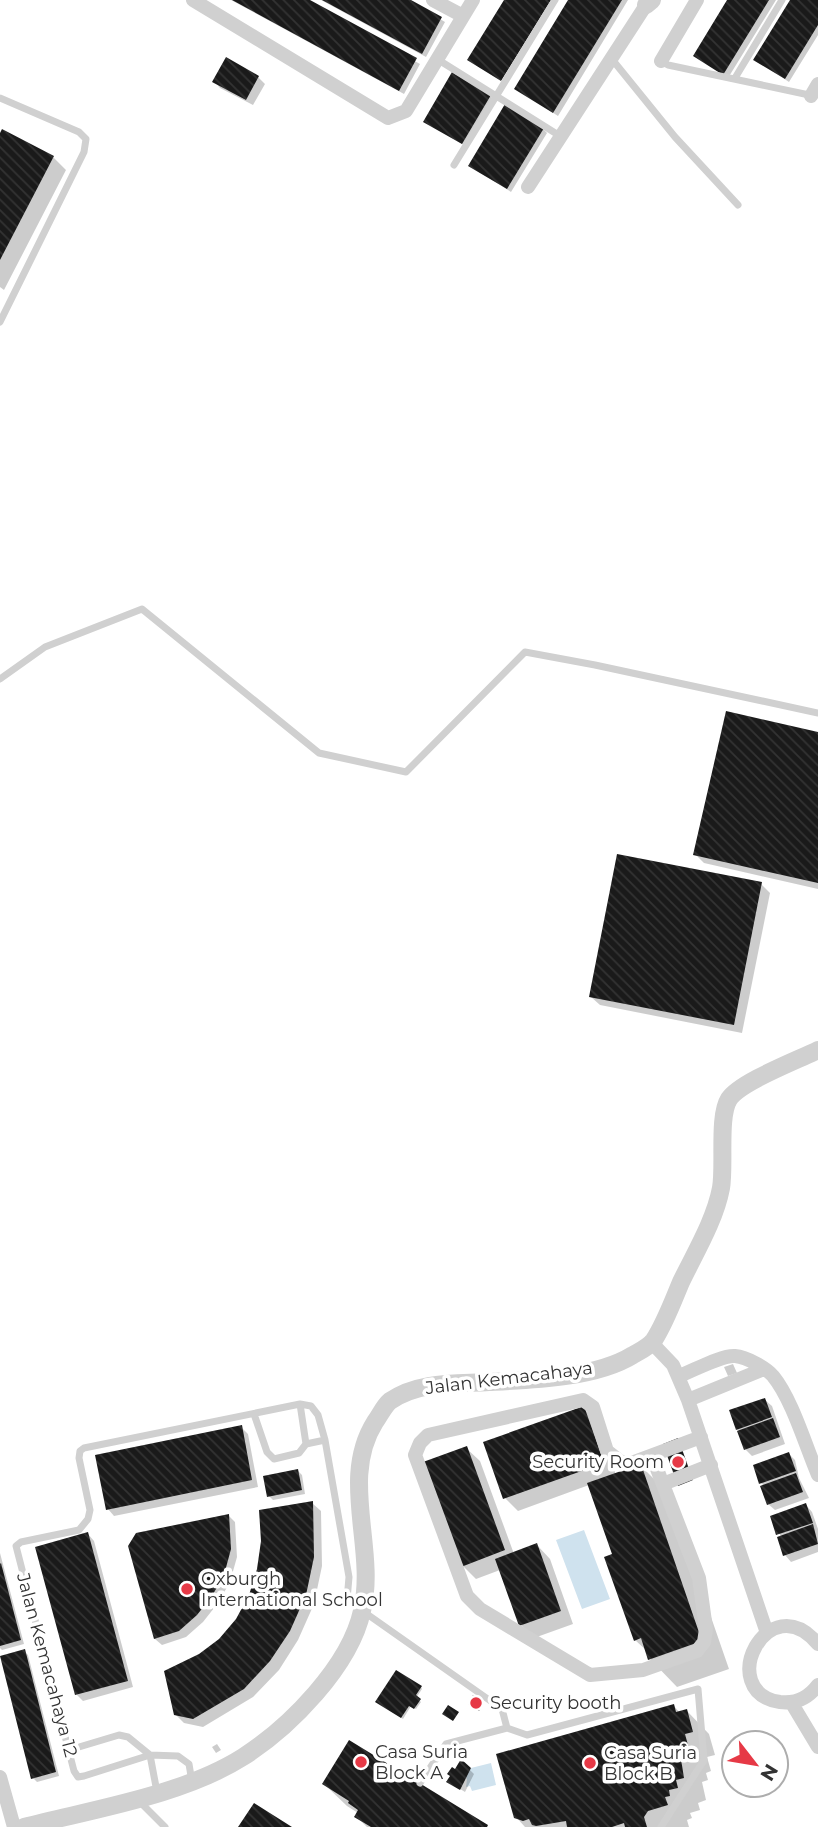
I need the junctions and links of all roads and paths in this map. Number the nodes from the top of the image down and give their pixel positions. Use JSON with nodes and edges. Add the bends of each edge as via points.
{"nodes":[{"id":1,"x":193,"y":0,"type":"edge"},
{"id":2,"x":433,"y":0,"type":"edge"},
{"id":3,"x":473,"y":0,"type":"edge"},
{"id":4,"x":555,"y":0,"type":"edge"},
{"id":5,"x":697,"y":0,"type":"edge"},
{"id":6,"x":782,"y":0,"type":"edge"},
{"id":7,"x":648,"y":2,"type":"edge"},
{"id":8,"x":463,"y":16,"type":"junction"},
{"id":9,"x":611,"y":58,"type":"junction"},
{"id":10,"x":437,"y":59,"type":"junction"},
{"id":11,"x":661,"y":61,"type":"joint"},
{"id":12,"x":735,"y":78,"type":"junction"},
{"id":13,"x":816,"y":92,"type":"edge"},
{"id":14,"x":496,"y":97,"type":"junction"},
{"id":15,"x":0,"y":98,"type":"edge"},
{"id":16,"x":560,"y":136,"type":"junction"},
{"id":17,"x":454,"y":165,"type":"dead end"},
{"id":18,"x":528,"y":187,"type":"dead end"},
{"id":19,"x":738,"y":205,"type":"dead end"},
{"id":20,"x":0,"y":322,"type":"edge"},
{"id":21,"x":0,"y":679,"type":"edge"},
{"id":22,"x":818,"y":713,"type":"edge"},
{"id":23,"x":818,"y":1049,"type":"edge"},
{"id":24,"x":652,"y":1343,"type":"junction"},
{"id":25,"x":764,"y":1369,"type":"junction"},
{"id":26,"x":679,"y":1376,"type":"junction"},
{"id":27,"x":688,"y":1400,"type":"junction"},
{"id":28,"x":300,"y":1404,"type":"junction"},
{"id":29,"x":254,"y":1414,"type":"junction"},
{"id":30,"x":701,"y":1437,"type":"junction"},
{"id":31,"x":325,"y":1440,"type":"junction"},
{"id":32,"x":306,"y":1444,"type":"junction"},
{"id":33,"x":652,"y":1456,"type":"junction"},
{"id":34,"x":711,"y":1465,"type":"junction"},
{"id":35,"x":818,"y":1475,"type":"edge"},
{"id":36,"x":663,"y":1484,"type":"junction"},
{"id":37,"x":362,"y":1612,"type":"junction"},
{"id":38,"x":767,"y":1633,"type":"junction"},
{"id":39,"x":818,"y":1644,"type":"edge"},
{"id":40,"x":816,"y":1692,"type":"edge"},
{"id":41,"x":791,"y":1702,"type":"junction"},
{"id":42,"x":508,"y":1728,"type":"junction"},
{"id":43,"x":818,"y":1747,"type":"edge"},
{"id":44,"x":69,"y":1750,"type":"junction"},
{"id":45,"x":150,"y":1755,"type":"junction"},
{"id":46,"x":0,"y":1777,"type":"edge"},
{"id":47,"x":192,"y":1782,"type":"junction"},
{"id":48,"x":420,"y":1783,"type":"dead end"},
{"id":49,"x":157,"y":1792,"type":"junction"},
{"id":50,"x":136,"y":1798,"type":"junction"},
{"id":51,"x":14,"y":1827,"type":"edge"},
{"id":52,"x":24,"y":1827,"type":"edge"},
{"id":53,"x":165,"y":1827,"type":"edge"},
{"id":54,"x":661,"y":1827,"type":"edge"}],
"edges":[{"from":1,"to":10,"type":"street","via":[[388,118],[406,111]]},
{"from":2,"to":8,"type":"street"},
{"from":3,"to":8,"type":"street"},
{"from":4,"to":14,"type":"lane"},
{"from":5,"to":11,"type":"street"},
{"from":6,"to":12,"type":"lane"},
{"from":7,"to":9,"type":"street"},
{"from":8,"to":10,"type":"street"},
{"from":9,"to":16,"type":"street"},
{"from":9,"to":19,"type":"lane"},
{"from":10,"to":14,"type":"lane"},
{"from":11,"to":12,"type":"lane"},
{"from":12,"to":13,"type":"lane"},
{"from":14,"to":16,"type":"lane"},
{"from":14,"to":17,"type":"lane"},
{"from":15,"to":20,"type":"lane","via":[[86,139],[84,152]]},
{"from":16,"to":18,"type":"street"},
{"from":21,"to":22,"type":"lane","via":[[45,647],[142,609],[319,753],[406,772],[525,652]]},
{"from":23,"to":24,"type":"street","via":[[741,1087],[728,1100],[721,1189]]},
{"from":24,"to":26,"type":"street"},
{"from":24,"to":37,"type":"street","name":"Jalan Kemacahaya","via":[[622,1362],[591,1370],[431,1386],[387,1403],[371,1428],[360,1469],[366,1577]]},
{"from":25,"to":26,"type":"street","via":[[734,1356]]},
{"from":25,"to":27,"type":"street"},
{"from":25,"to":35,"type":"street","via":[[783,1391]]},
{"from":26,"to":27,"type":"street"},
{"from":27,"to":30,"type":"street"},
{"from":28,"to":29,"type":"lane"},
{"from":28,"to":31,"type":"lane","via":[[312,1406]]},
{"from":28,"to":32,"type":"lane"},
{"from":29,"to":32,"type":"lane","via":[[267,1452],[274,1459],[299,1453]]},
{"from":29,"to":44,"type":"lane","name":"Jalan Kemacahaya 12","via":[[80,1451],[88,1519],[79,1530],[16,1546]]},
{"from":30,"to":33,"type":"street"},
{"from":30,"to":34,"type":"street"},
{"from":31,"to":32,"type":"lane"},
{"from":31,"to":37,"type":"lane","via":[[349,1577],[346,1600]]},
{"from":33,"to":36,"type":"street"},
{"from":33,"to":36,"type":"street","via":[[621,1462],[607,1451],[593,1407],[583,1399],[428,1435],[415,1455],[467,1596],[480,1609],[590,1675],[643,1670],[697,1651],[704,1642],[699,1578]]},
{"from":34,"to":36,"type":"street"},
{"from":34,"to":38,"type":"street"},
{"from":37,"to":42,"type":"lane","via":[[502,1709]]},
{"from":37,"to":47,"type":"street","name":"Jalan Kemacahaya","via":[[340,1659],[294,1717],[242,1758]]},
{"from":38,"to":39,"type":"street","via":[[790,1627],[802,1630]]},
{"from":38,"to":41,"type":"street","via":[[751,1652],[751,1677],[766,1697]]},
{"from":40,"to":41,"type":"street"},
{"from":41,"to":43,"type":"street"},
{"from":42,"to":48,"type":"lane","via":[[446,1744]]},
{"from":42,"to":54,"type":"lane","via":[[527,1735],[698,1689],[704,1760]]},
{"from":44,"to":45,"type":"lane","via":[[118,1735],[128,1737]]},
{"from":44,"to":45,"type":"lane","name":"Jalan Kemacahaya 12","via":[[78,1777]]},
{"from":45,"to":47,"type":"lane","via":[[178,1756],[189,1764]]},
{"from":45,"to":49,"type":"lane"},
{"from":46,"to":51,"type":"street"},
{"from":47,"to":49,"type":"street","name":"Jalan Kemacahaya"},
{"from":49,"to":50,"type":"street","name":"Jalan Kemacahaya"},
{"from":50,"to":52,"type":"street","name":"Jalan Kemacahaya"},
{"from":50,"to":53,"type":"lane"}]}
